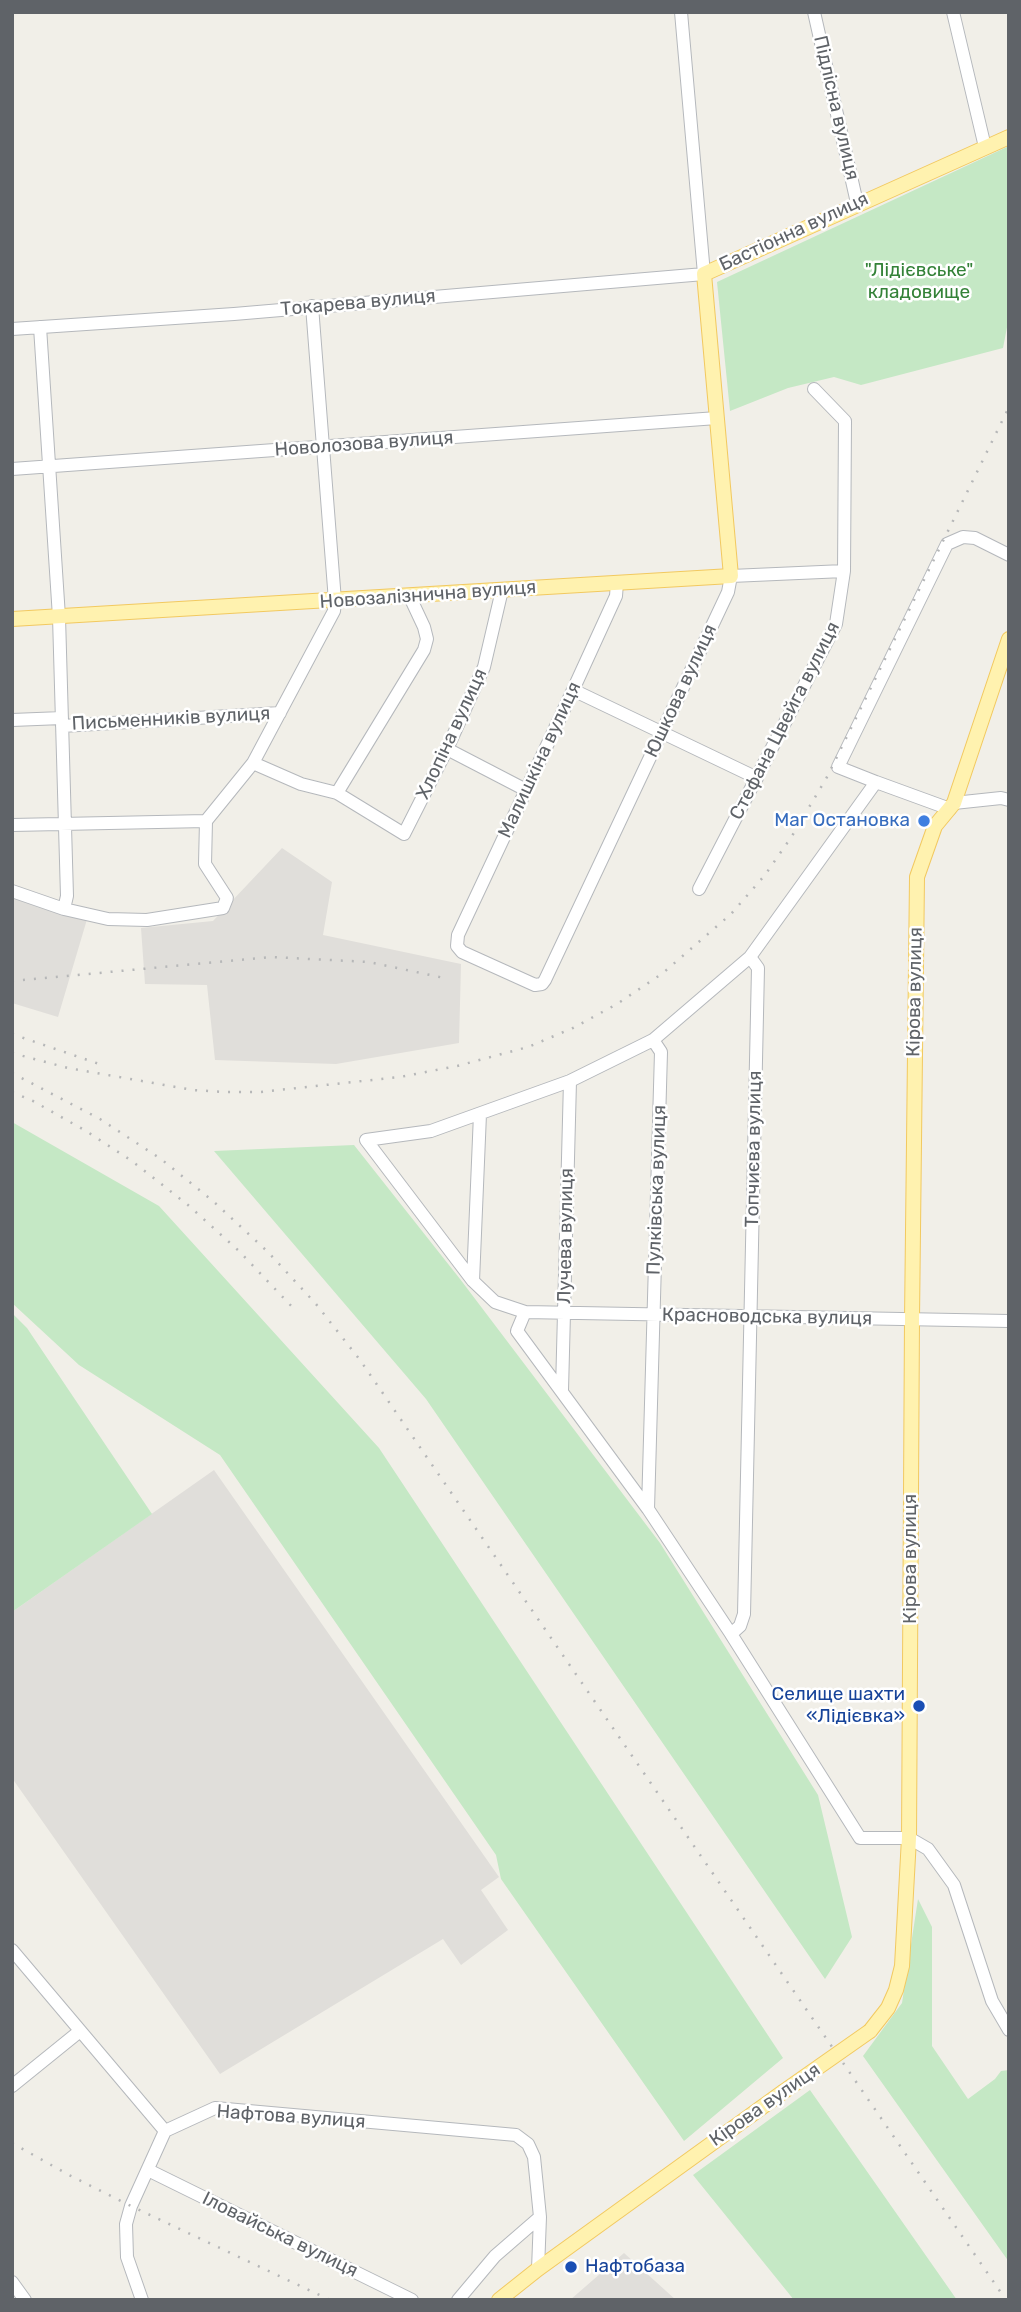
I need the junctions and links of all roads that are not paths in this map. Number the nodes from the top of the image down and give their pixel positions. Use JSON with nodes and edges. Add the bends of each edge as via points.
{"nodes":[{"id":1,"x":681,"y":12,"type":"edge"},
{"id":2,"x":814,"y":12,"type":"edge"},
{"id":3,"x":954,"y":12,"type":"edge"},
{"id":4,"x":1009,"y":137,"type":"edge"},
{"id":5,"x":985,"y":147,"type":"junction"},
{"id":6,"x":858,"y":203,"type":"junction"},
{"id":7,"x":704,"y":274,"type":"junction"},
{"id":8,"x":312,"y":306,"type":"junction"},
{"id":9,"x":40,"y":327,"type":"junction"},
{"id":10,"x":12,"y":329,"type":"edge"},
{"id":11,"x":814,"y":390,"type":"dead end"},
{"id":12,"x":717,"y":418,"type":"junction"},
{"id":13,"x":323,"y":447,"type":"junction"},
{"id":14,"x":49,"y":466,"type":"junction"},
{"id":15,"x":12,"y":469,"type":"edge"},
{"id":16,"x":1009,"y":555,"type":"edge"},
{"id":17,"x":844,"y":571,"type":"junction"},
{"id":18,"x":731,"y":576,"type":"junction"},
{"id":19,"x":617,"y":583,"type":"junction"},
{"id":20,"x":502,"y":590,"type":"junction"},
{"id":21,"x":408,"y":595,"type":"junction"},
{"id":22,"x":334,"y":601,"type":"junction"},
{"id":23,"x":58,"y":617,"type":"junction"},
{"id":24,"x":12,"y":620,"type":"edge"},
{"id":25,"x":1009,"y":639,"type":"edge"},
{"id":26,"x":573,"y":690,"type":"junction"},
{"id":27,"x":280,"y":713,"type":"junction"},
{"id":28,"x":12,"y":720,"type":"edge"},
{"id":29,"x":62,"y":722,"type":"junction"},
{"id":30,"x":662,"y":733,"type":"junction"},
{"id":31,"x":447,"y":748,"type":"junction"},
{"id":32,"x":253,"y":763,"type":"junction"},
{"id":33,"x":757,"y":778,"type":"junction"},
{"id":34,"x":876,"y":782,"type":"junction"},
{"id":35,"x":526,"y":790,"type":"junction"},
{"id":36,"x":337,"y":793,"type":"junction"},
{"id":37,"x":1009,"y":800,"type":"edge"},
{"id":38,"x":952,"y":806,"type":"junction"},
{"id":39,"x":206,"y":821,"type":"junction"},
{"id":40,"x":66,"y":824,"type":"junction"},
{"id":41,"x":12,"y":825,"type":"edge"},
{"id":42,"x":699,"y":889,"type":"dead end"},
{"id":43,"x":12,"y":891,"type":"edge"},
{"id":44,"x":64,"y":909,"type":"junction"},
{"id":45,"x":458,"y":935,"type":"joint"},
{"id":46,"x":750,"y":957,"type":"junction"},
{"id":47,"x":653,"y":1040,"type":"junction"},
{"id":48,"x":569,"y":1081,"type":"junction"},
{"id":49,"x":480,"y":1114,"type":"junction"},
{"id":50,"x":473,"y":1281,"type":"junction"},
{"id":51,"x":525,"y":1312,"type":"junction"},
{"id":52,"x":564,"y":1314,"type":"junction"},
{"id":53,"x":654,"y":1315,"type":"junction"},
{"id":54,"x":750,"y":1317,"type":"junction"},
{"id":55,"x":912,"y":1319,"type":"junction"},
{"id":56,"x":1009,"y":1321,"type":"edge"},
{"id":57,"x":562,"y":1391,"type":"junction"},
{"id":58,"x":648,"y":1510,"type":"junction"},
{"id":59,"x":731,"y":1634,"type":"junction"},
{"id":60,"x":909,"y":1838,"type":"junction"},
{"id":61,"x":12,"y":1950,"type":"edge"},
{"id":62,"x":1009,"y":2030,"type":"edge"},
{"id":63,"x":80,"y":2031,"type":"junction"},
{"id":64,"x":12,"y":2086,"type":"edge"},
{"id":65,"x":165,"y":2131,"type":"junction"},
{"id":66,"x":148,"y":2169,"type":"junction"},
{"id":67,"x":540,"y":2217,"type":"junction"},
{"id":68,"x":537,"y":2269,"type":"junction"},
{"id":69,"x":12,"y":2282,"type":"edge"},
{"id":70,"x":25,"y":2300,"type":"edge"},
{"id":71,"x":142,"y":2300,"type":"edge"},
{"id":72,"x":412,"y":2300,"type":"edge"},
{"id":73,"x":458,"y":2300,"type":"edge"},
{"id":74,"x":499,"y":2300,"type":"edge"}],
"edges":[{"from":1,"to":7,"type":"street","name":"Бастіонна вулиця"},
{"from":2,"to":6,"type":"street","name":"Підлісна вулиця"},
{"from":3,"to":5,"type":"street"},
{"from":4,"to":5,"type":"main road","name":"Бастіонна вулиця"},
{"from":5,"to":6,"type":"main road","name":"Бастіонна вулиця"},
{"from":6,"to":7,"type":"main road","name":"Бастіонна вулиця"},
{"from":7,"to":8,"type":"street","name":"Токарева вулиця"},
{"from":7,"to":12,"type":"main road","name":"Юшкова вулиця"},
{"from":8,"to":9,"type":"street","name":"Токарева вулиця"},
{"from":8,"to":13,"type":"street"},
{"from":9,"to":10,"type":"street","name":"Токарева вулиця"},
{"from":9,"to":14,"type":"street"},
{"from":11,"to":17,"type":"street","name":"Стефана Цвейга вулиця","via":[[845,421]]},
{"from":12,"to":13,"type":"street","name":"Новолозова вулиця"},
{"from":12,"to":18,"type":"main road","name":"Юшкова вулиця"},
{"from":13,"to":14,"type":"street","name":"Новолозова вулиця"},
{"from":13,"to":22,"type":"street"},
{"from":14,"to":15,"type":"street","name":"Новолозова вулиця"},
{"from":14,"to":23,"type":"street"},
{"from":16,"to":34,"type":"street","via":[[975,538],[947,544],[838,767]]},
{"from":17,"to":18,"type":"street","name":"Новозалізнична вулиця"},
{"from":17,"to":33,"type":"street","name":"Стефана Цвейга вулиця","via":[[836,624]]},
{"from":18,"to":19,"type":"main road","name":"Новозалізнична вулиця"},
{"from":18,"to":30,"type":"street","name":"Юшкова вулиця","via":[[731,586]]},
{"from":19,"to":20,"type":"main road","name":"Новозалізнична вулиця"},
{"from":19,"to":26,"type":"street","name":"Малишкіна вулиця","via":[[616,596]]},
{"from":20,"to":21,"type":"main road","name":"Новозалізнична вулиця"},
{"from":20,"to":31,"type":"street","name":"Хлопіна вулиця","via":[[484,667]]},
{"from":21,"to":22,"type":"main road","name":"Новозалізнична вулиця"},
{"from":21,"to":36,"type":"street","via":[[424,627],[424,650]]},
{"from":22,"to":23,"type":"main road","name":"Новозалізнична вулиця"},
{"from":22,"to":27,"type":"street","via":[[330,620]]},
{"from":23,"to":24,"type":"main road","name":"Новозалізнична вулиця"},
{"from":23,"to":29,"type":"street"},
{"from":25,"to":38,"type":"main road","name":"Кірова вулиця"},
{"from":26,"to":30,"type":"street"},
{"from":26,"to":35,"type":"street","name":"Малишкіна вулиця"},
{"from":27,"to":29,"type":"street","name":"Письменників вулиця"},
{"from":27,"to":32,"type":"street"},
{"from":28,"to":29,"type":"street","name":"Письменників вулиця"},
{"from":29,"to":40,"type":"street"},
{"from":30,"to":33,"type":"street"},
{"from":30,"to":45,"type":"street","name":"Юшкова вулиця","via":[[541,984],[531,984],[461,952]]},
{"from":31,"to":35,"type":"street"},
{"from":31,"to":36,"type":"street","name":"Хлопіна вулиця","via":[[404,834]]},
{"from":32,"to":36,"type":"street","via":[[301,784]]},
{"from":32,"to":39,"type":"street"},
{"from":33,"to":42,"type":"street","name":"Стефана Цвейга вулиця"},
{"from":34,"to":38,"type":"street"},
{"from":34,"to":46,"type":"street"},
{"from":35,"to":45,"type":"street","name":"Малишкіна вулиця"},
{"from":37,"to":38,"type":"street"},
{"from":38,"to":55,"type":"main road","name":"Кірова вулиця","via":[[935,826],[917,877]]},
{"from":39,"to":40,"type":"street"},
{"from":39,"to":44,"type":"street","via":[[205,864],[227,898],[223,908],[147,920],[108,919]]},
{"from":40,"to":41,"type":"street"},
{"from":40,"to":44,"type":"street"},
{"from":43,"to":44,"type":"street"},
{"from":46,"to":47,"type":"street"},
{"from":46,"to":54,"type":"street","name":"Топчиєва вулиця","via":[[758,968]]},
{"from":47,"to":48,"type":"street"},
{"from":47,"to":53,"type":"street","name":"Пулківська вулиця","via":[[661,1052]]},
{"from":48,"to":49,"type":"street"},
{"from":48,"to":52,"type":"street","name":"Лучева вулиця"},
{"from":49,"to":50,"type":"street"},
{"from":49,"to":50,"type":"street","name":"Красноводська вулиця","via":[[431,1131],[366,1140]]},
{"from":50,"to":51,"type":"street","name":"Красноводська вулиця","via":[[495,1302]]},
{"from":51,"to":52,"type":"street","name":"Красноводська вулиця"},
{"from":51,"to":57,"type":"street","via":[[517,1331]]},
{"from":52,"to":53,"type":"street","name":"Красноводська вулиця"},
{"from":52,"to":57,"type":"street","name":"Лучева вулиця"},
{"from":53,"to":54,"type":"street","name":"Красноводська вулиця"},
{"from":53,"to":58,"type":"street","name":"Пулківська вулиця"},
{"from":54,"to":55,"type":"street","name":"Красноводська вулиця"},
{"from":54,"to":59,"type":"street","name":"Топчиєва вулиця","via":[[744,1614]]},
{"from":55,"to":56,"type":"street","name":"Красноводська вулиця"},
{"from":55,"to":60,"type":"main road","name":"Кірова вулиця"},
{"from":57,"to":58,"type":"street"},
{"from":58,"to":59,"type":"street"},
{"from":59,"to":60,"type":"street","via":[[860,1838]]},
{"from":60,"to":62,"type":"street","via":[[928,1849],[954,1885],[992,2001]]},
{"from":60,"to":68,"type":"main road","name":"Кірова вулиця","bridge":true,"via":[[902,1966],[888,2008],[870,2031]]},
{"from":61,"to":63,"type":"street"},
{"from":63,"to":64,"type":"street"},
{"from":63,"to":65,"type":"street"},
{"from":65,"to":66,"type":"street"},
{"from":65,"to":67,"type":"street","name":"Нафтова вулиця","via":[[215,2108],[516,2135],[528,2144],[534,2157]]},
{"from":66,"to":71,"type":"street","via":[[126,2224],[127,2257]]},
{"from":66,"to":72,"type":"street","name":"Іловайська вулиця"},
{"from":67,"to":68,"type":"street","name":"Нафтова вулиця"},
{"from":67,"to":73,"type":"street","via":[[495,2256]]},
{"from":68,"to":74,"type":"main road","name":"Кірова вулиця"},
{"from":69,"to":70,"type":"street"}]}
